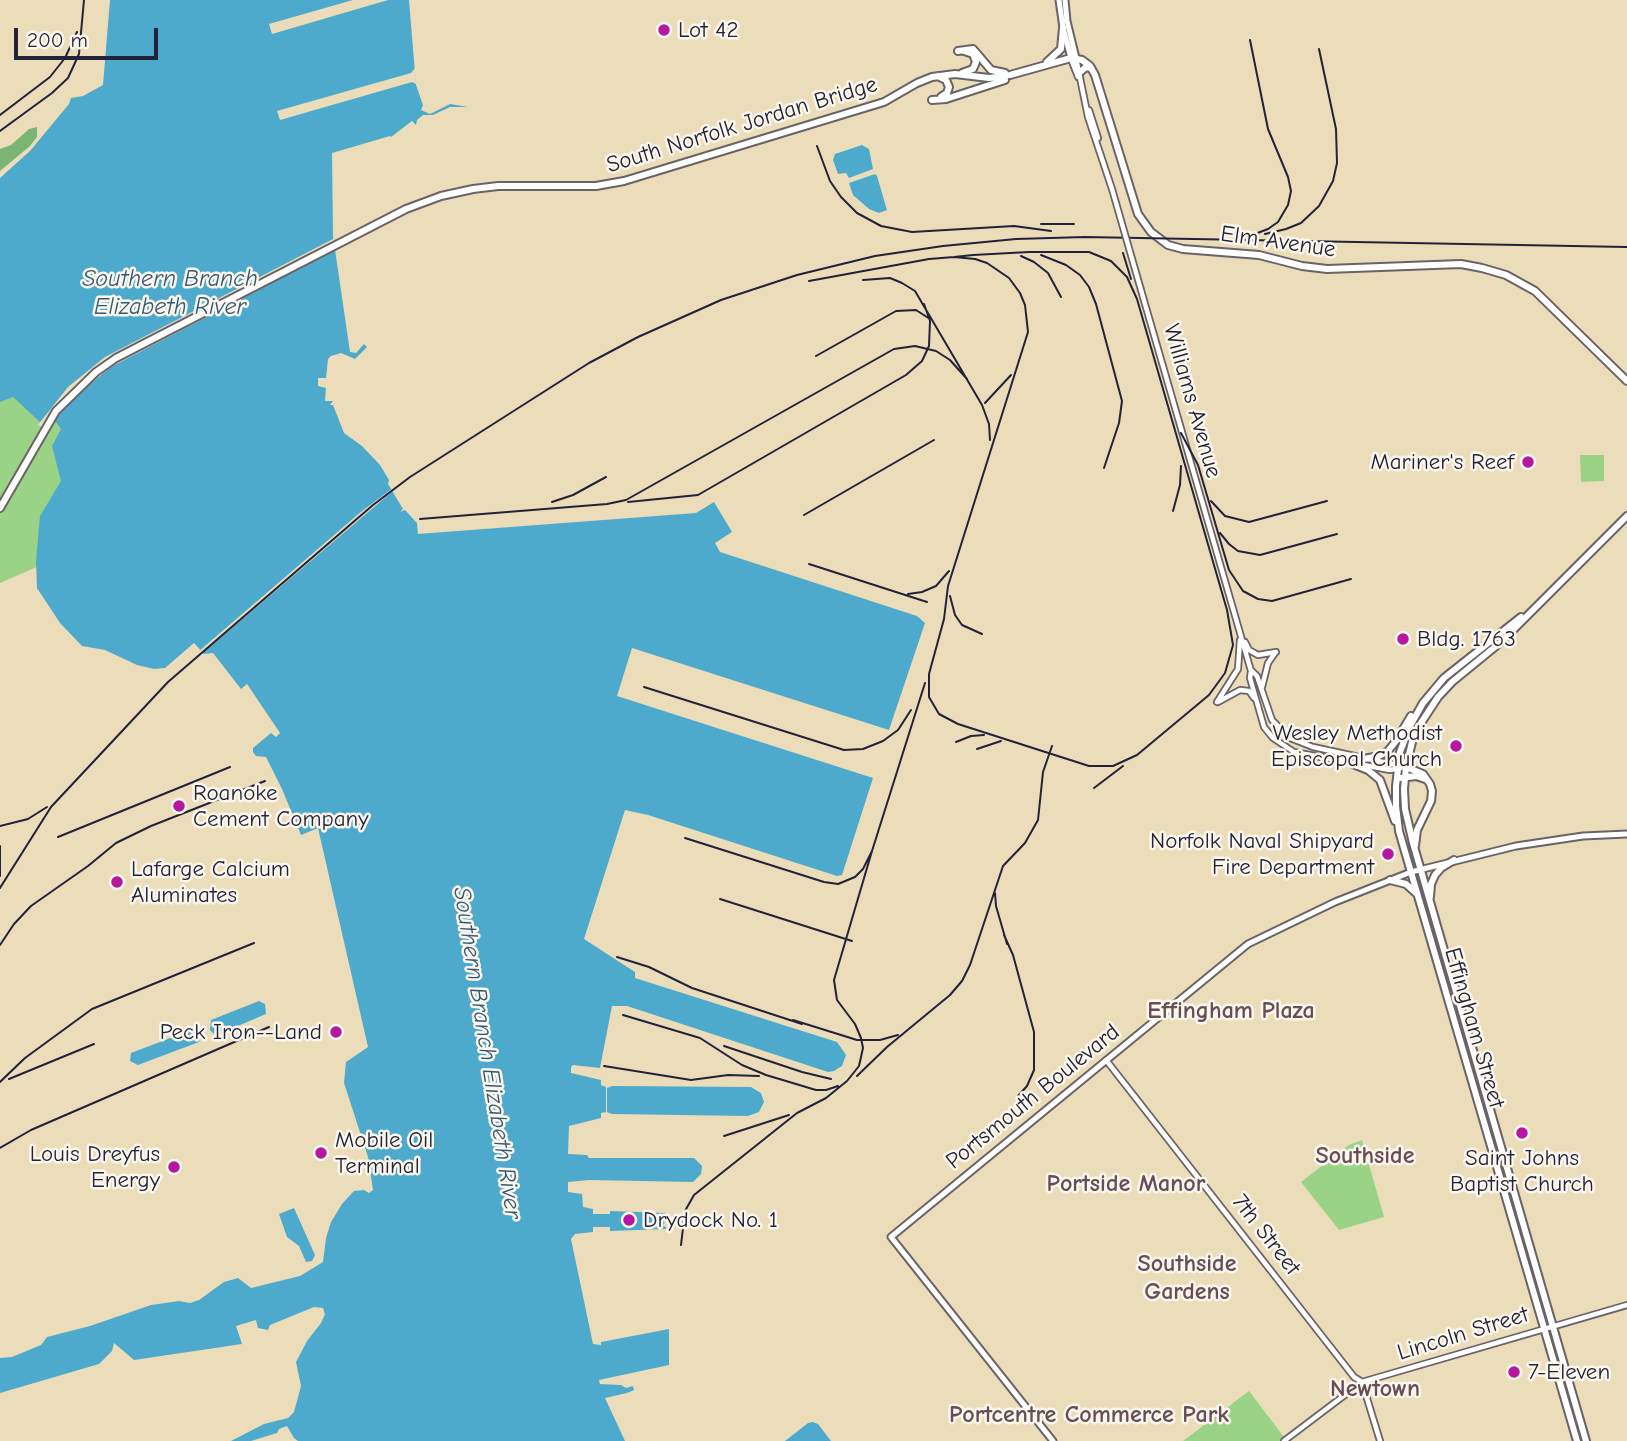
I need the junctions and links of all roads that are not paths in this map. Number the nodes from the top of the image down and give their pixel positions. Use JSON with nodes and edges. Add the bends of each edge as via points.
{"nodes":[{"id":1,"x":1059,"y":0,"type":"edge"},
{"id":2,"x":1065,"y":0,"type":"edge"},
{"id":3,"x":1063,"y":29,"type":"junction"},
{"id":4,"x":1073,"y":58,"type":"junction"},
{"id":5,"x":982,"y":60,"type":"junction"},
{"id":6,"x":1040,"y":66,"type":"junction"},
{"id":7,"x":1091,"y":68,"type":"junction"},
{"id":8,"x":1030,"y":69,"type":"junction"},
{"id":9,"x":955,"y":74,"type":"junction"},
{"id":10,"x":934,"y":76,"type":"junction"},
{"id":11,"x":1008,"y":76,"type":"junction"},
{"id":12,"x":982,"y":77,"type":"junction"},
{"id":13,"x":1080,"y":77,"type":"junction"},
{"id":14,"x":1627,"y":381,"type":"edge"},
{"id":15,"x":0,"y":508,"type":"edge"},
{"id":16,"x":1627,"y":516,"type":"edge"},
{"id":17,"x":1540,"y":604,"type":"junction"},
{"id":18,"x":1239,"y":632,"type":"junction"},
{"id":19,"x":1251,"y":671,"type":"junction"},
{"id":20,"x":1262,"y":691,"type":"junction"},
{"id":21,"x":1430,"y":693,"type":"junction"},
{"id":22,"x":1256,"y":704,"type":"junction"},
{"id":23,"x":1364,"y":759,"type":"junction"},
{"id":24,"x":1353,"y":764,"type":"junction"},
{"id":25,"x":1401,"y":767,"type":"junction"},
{"id":26,"x":1405,"y":777,"type":"junction"},
{"id":27,"x":1429,"y":782,"type":"junction"},
{"id":28,"x":1396,"y":784,"type":"junction"},
{"id":29,"x":1399,"y":831,"type":"junction"},
{"id":30,"x":1627,"y":834,"type":"edge"},
{"id":31,"x":1417,"y":857,"type":"junction"},
{"id":32,"x":1454,"y":860,"type":"junction"},
{"id":33,"x":1420,"y":869,"type":"junction"},
{"id":34,"x":1411,"y":872,"type":"junction"},
{"id":35,"x":1390,"y":880,"type":"junction"},
{"id":36,"x":1420,"y":898,"type":"junction"},
{"id":37,"x":1430,"y":902,"type":"junction"},
{"id":38,"x":1106,"y":1060,"type":"junction"},
{"id":39,"x":1627,"y":1305,"type":"edge"},
{"id":40,"x":1552,"y":1326,"type":"junction"},
{"id":41,"x":1544,"y":1328,"type":"junction"},
{"id":42,"x":1362,"y":1382,"type":"junction"},
{"id":43,"x":1052,"y":1441,"type":"edge"},
{"id":44,"x":1284,"y":1441,"type":"edge"},
{"id":45,"x":1380,"y":1441,"type":"edge"},
{"id":46,"x":1577,"y":1441,"type":"edge"},
{"id":47,"x":1586,"y":1441,"type":"edge"}],
"edges":[{"from":1,"to":3,"type":"main road"},
{"from":2,"to":4,"type":"main road"},
{"from":3,"to":4,"type":"main road"},
{"from":3,"to":6,"type":"main road","via":[[1059,52]]},
{"from":4,"to":6,"type":"main road"},
{"from":4,"to":7,"type":"main road"},
{"from":4,"to":13,"type":"street","name":"Williams Avenue"},
{"from":5,"to":9,"type":"main road","via":[[973,49],[958,51],[971,53],[976,62],[971,71]]},
{"from":5,"to":11,"type":"main road","via":[[993,71]]},
{"from":5,"to":12,"type":"main road"},
{"from":6,"to":8,"type":"main road"},
{"from":7,"to":13,"type":"main road","via":[[1086,67]]},
{"from":7,"to":14,"type":"main road","name":"Elm Avenue","via":[[1138,215],[1168,244],[1327,269],[1461,264],[1506,275],[1535,291]]},
{"from":8,"to":11,"type":"main road"},
{"from":8,"to":11,"type":"main road"},
{"from":9,"to":10,"type":"main road"},
{"from":9,"to":12,"type":"main road"},
{"from":10,"to":11,"type":"main road","via":[[946,80],[949,89],[932,100]]},
{"from":10,"to":15,"type":"main road","name":"South Norfolk Jordan Bridge","via":[[889,100],[624,181],[596,186],[473,189],[405,209],[96,372],[56,411]]},
{"from":11,"to":12,"type":"main road"},
{"from":13,"to":18,"type":"street","name":"Williams Avenue","bridge":true},
{"from":16,"to":17,"type":"main road"},
{"from":17,"to":21,"type":"main road","name":"Effingham Street","via":[[1449,673]]},
{"from":17,"to":25,"type":"main road","name":"Effingham Street","via":[[1432,705]]},
{"from":18,"to":19,"type":"street","name":"Williams Avenue"},
{"from":18,"to":20,"type":"street","via":[[1253,653],[1276,652],[1265,669]]},
{"from":18,"to":22,"type":"street","via":[[1238,669],[1217,702],[1243,689],[1251,692]]},
{"from":19,"to":20,"type":"street","name":"Williams Avenue"},
{"from":19,"to":22,"type":"street","name":"Williams Avenue"},
{"from":20,"to":23,"type":"street","name":"Williams Avenue","via":[[1272,720],[1290,738]]},
{"from":21,"to":23,"type":"main road","via":[[1393,745],[1381,755]]},
{"from":21,"to":25,"type":"main road","name":"Effingham Street","via":[[1406,734]]},
{"from":22,"to":24,"type":"street","name":"Williams Avenue","via":[[1267,732],[1282,746]]},
{"from":23,"to":25,"type":"street","name":"Williams Avenue"},
{"from":24,"to":25,"type":"street","name":"Williams Avenue","via":[[1390,770]]},
{"from":24,"to":29,"type":"main road","via":[[1380,780]]},
{"from":25,"to":26,"type":"main road","name":"Effingham Street"},
{"from":25,"to":27,"type":"main road","via":[[1420,771]]},
{"from":25,"to":28,"type":"main road","name":"Effingham Street"},
{"from":26,"to":27,"type":"main road"},
{"from":26,"to":28,"type":"main road"},
{"from":26,"to":31,"type":"main road","name":"Effingham Street","via":[[1405,809]]},
{"from":27,"to":31,"type":"main road","via":[[1432,796],[1416,834]]},
{"from":28,"to":29,"type":"main road","name":"Effingham Street"},
{"from":29,"to":34,"type":"main road","name":"Effingham Street"},
{"from":30,"to":32,"type":"main road","name":"Portsmouth Boulevard","via":[[1516,846]]},
{"from":31,"to":33,"type":"main road","name":"Effingham Street"},
{"from":32,"to":33,"type":"main road","name":"Portsmouth Boulevard"},
{"from":32,"to":37,"type":"main road","via":[[1433,878]]},
{"from":33,"to":34,"type":"main road","name":"Portsmouth Boulevard"},
{"from":33,"to":37,"type":"main road","name":"Effingham Street"},
{"from":34,"to":35,"type":"main road","name":"Portsmouth Boulevard"},
{"from":34,"to":36,"type":"main road","name":"Effingham Street"},
{"from":35,"to":36,"type":"main road","via":[[1406,884]]},
{"from":35,"to":38,"type":"main road","name":"Portsmouth Boulevard","via":[[1248,944]]},
{"from":36,"to":41,"type":"main road","name":"Effingham Street"},
{"from":37,"to":40,"type":"main road","name":"Effingham Street"},
{"from":38,"to":42,"type":"street","name":"7th Street"},
{"from":38,"to":43,"type":"main road","name":"Portsmouth Boulevard","via":[[891,1237]]},
{"from":39,"to":40,"type":"street","name":"Lincoln Street"},
{"from":40,"to":41,"type":"street","name":"Lincoln Street"},
{"from":40,"to":47,"type":"main road","name":"Effingham Street"},
{"from":41,"to":42,"type":"street","name":"Lincoln Street"},
{"from":41,"to":46,"type":"main road","name":"Effingham Street"},
{"from":42,"to":44,"type":"street","name":"Lincoln Street"},
{"from":42,"to":45,"type":"street","name":"7th Street"}]}
